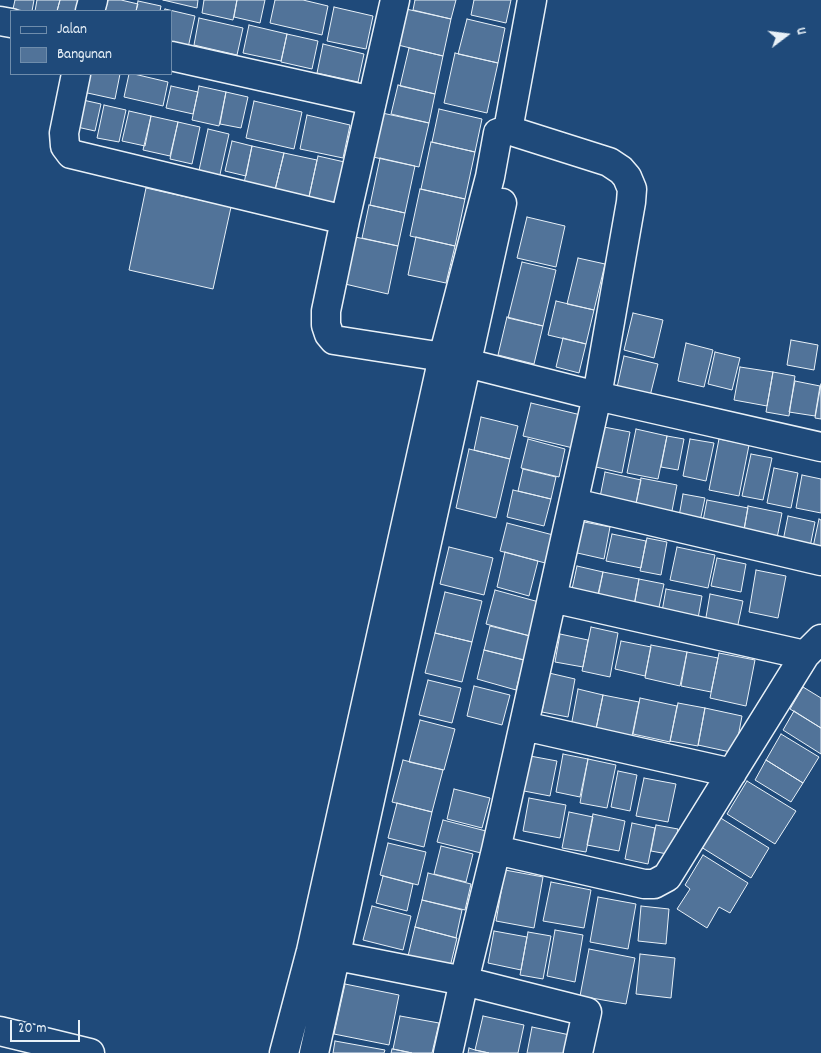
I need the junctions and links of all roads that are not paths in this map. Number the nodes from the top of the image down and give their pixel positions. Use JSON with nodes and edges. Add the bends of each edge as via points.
{"nodes":[{"id":1,"x":395,"y":0,"type":"edge"},
{"id":2,"x":532,"y":0,"type":"edge"},
{"id":3,"x":172,"y":56,"type":"edge"},
{"id":4,"x":76,"y":75,"type":"edge"},
{"id":5,"x":372,"y":101,"type":"junction"},
{"id":6,"x":512,"y":132,"type":"junction"},
{"id":7,"x":345,"y":220,"type":"junction"},
{"id":8,"x":455,"y":359,"type":"junction"},
{"id":9,"x":597,"y":396,"type":"junction"},
{"id":10,"x":821,"y":447,"type":"edge"},
{"id":11,"x":574,"y":503,"type":"junction"},
{"id":12,"x":821,"y":561,"type":"edge"},
{"id":13,"x":552,"y":598,"type":"junction"},
{"id":14,"x":813,"y":647,"type":"edge"},
{"id":15,"x":524,"y":726,"type":"junction"},
{"id":16,"x":732,"y":773,"type":"junction"},
{"id":17,"x":496,"y":850,"type":"junction"},
{"id":18,"x":323,"y":953,"type":"junction"},
{"id":19,"x":464,"y":982,"type":"junction"},
{"id":20,"x":0,"y":1031,"type":"edge"},
{"id":21,"x":90,"y":1053,"type":"edge"},
{"id":22,"x":284,"y":1053,"type":"edge"},
{"id":23,"x":314,"y":1053,"type":"edge"},
{"id":24,"x":448,"y":1053,"type":"edge"},
{"id":25,"x":578,"y":1053,"type":"edge"}],
"edges":[{"from":1,"to":5,"type":"street"},
{"from":2,"to":6,"type":"street"},
{"from":3,"to":5,"type":"street"},
{"from":4,"to":7,"type":"street","via":[[64,133],[65,146],[71,154]]},
{"from":5,"to":7,"type":"street"},
{"from":6,"to":8,"type":"street"},
{"from":6,"to":9,"type":"street","via":[[609,162],[621,170],[632,189]]},
{"from":7,"to":8,"type":"street","via":[[326,311],[329,334],[334,340]]},
{"from":8,"to":9,"type":"street"},
{"from":8,"to":18,"type":"street"},
{"from":9,"to":10,"type":"street"},
{"from":9,"to":11,"type":"street"},
{"from":11,"to":12,"type":"street"},
{"from":11,"to":13,"type":"street"},
{"from":13,"to":14,"type":"street"},
{"from":13,"to":15,"type":"street"},
{"from":14,"to":16,"type":"street"},
{"from":15,"to":16,"type":"street"},
{"from":15,"to":17,"type":"street"},
{"from":16,"to":17,"type":"street","via":[[667,877],[654,884]]},
{"from":17,"to":19,"type":"street"},
{"from":18,"to":19,"type":"street"},
{"from":18,"to":22,"type":"street"},
{"from":18,"to":23,"type":"street"},
{"from":19,"to":24,"type":"street"},
{"from":19,"to":25,"type":"street","via":[[587,1012]]},
{"from":20,"to":21,"type":"street"}]}
